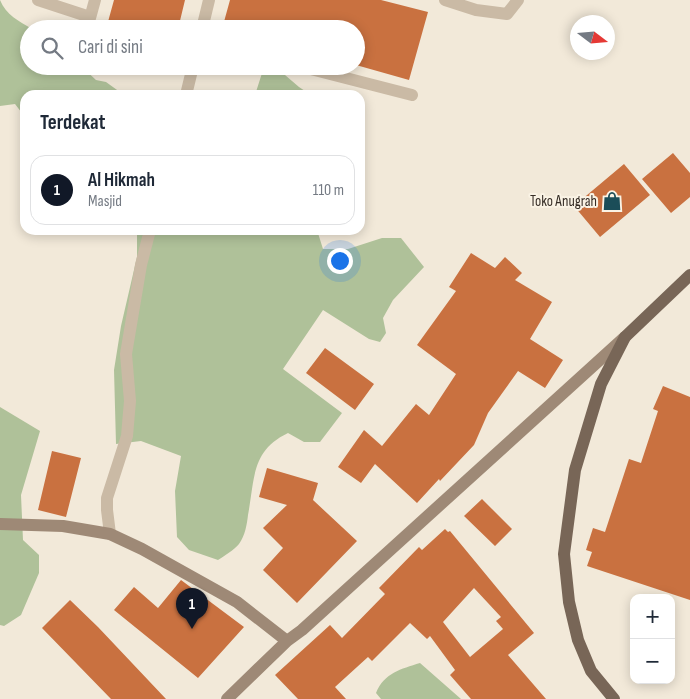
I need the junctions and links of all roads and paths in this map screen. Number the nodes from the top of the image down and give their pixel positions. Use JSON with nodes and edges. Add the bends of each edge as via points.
{"nodes":[{"id":1,"x":38,"y":0,"type":"edge"},
{"id":2,"x":95,"y":0,"type":"edge"},
{"id":3,"x":209,"y":0,"type":"edge"},
{"id":4,"x":445,"y":0,"type":"edge"},
{"id":5,"x":518,"y":0,"type":"edge"},
{"id":6,"x":82,"y":20,"type":"edge"},
{"id":7,"x":90,"y":20,"type":"edge"},
{"id":8,"x":204,"y":20,"type":"edge"},
{"id":9,"x":191,"y":75,"type":"edge"},
{"id":10,"x":334,"y":75,"type":"edge"},
{"id":11,"x":187,"y":90,"type":"edge"},
{"id":12,"x":412,"y":95,"type":"dead end"},
{"id":13,"x":149,"y":235,"type":"edge"},
{"id":14,"x":690,"y":275,"type":"edge"},
{"id":15,"x":624,"y":337,"type":"junction"},
{"id":16,"x":0,"y":524,"type":"edge"},
{"id":17,"x":110,"y":534,"type":"junction"},
{"id":18,"x":287,"y":641,"type":"junction"},
{"id":19,"x":227,"y":699,"type":"edge"},
{"id":20,"x":614,"y":699,"type":"edge"}],
"edges":[{"from":1,"to":6,"type":"street"},
{"from":2,"to":7,"type":"street"},
{"from":3,"to":8,"type":"street"},
{"from":4,"to":5,"type":"street","via":[[476,10],[508,14]]},
{"from":9,"to":11,"type":"street"},
{"from":10,"to":12,"type":"street"},
{"from":13,"to":17,"type":"street","via":[[126,354],[130,402],[126,436],[107,498]]},
{"from":14,"to":15,"type":"main road"},
{"from":15,"to":18,"type":"street"},
{"from":15,"to":20,"type":"main road","via":[[601,384],[576,470],[564,554],[569,602],[578,640],[591,671]]},
{"from":16,"to":17,"type":"street","via":[[62,526]]},
{"from":17,"to":18,"type":"street","via":[[237,602]]},
{"from":18,"to":19,"type":"street"}]}
